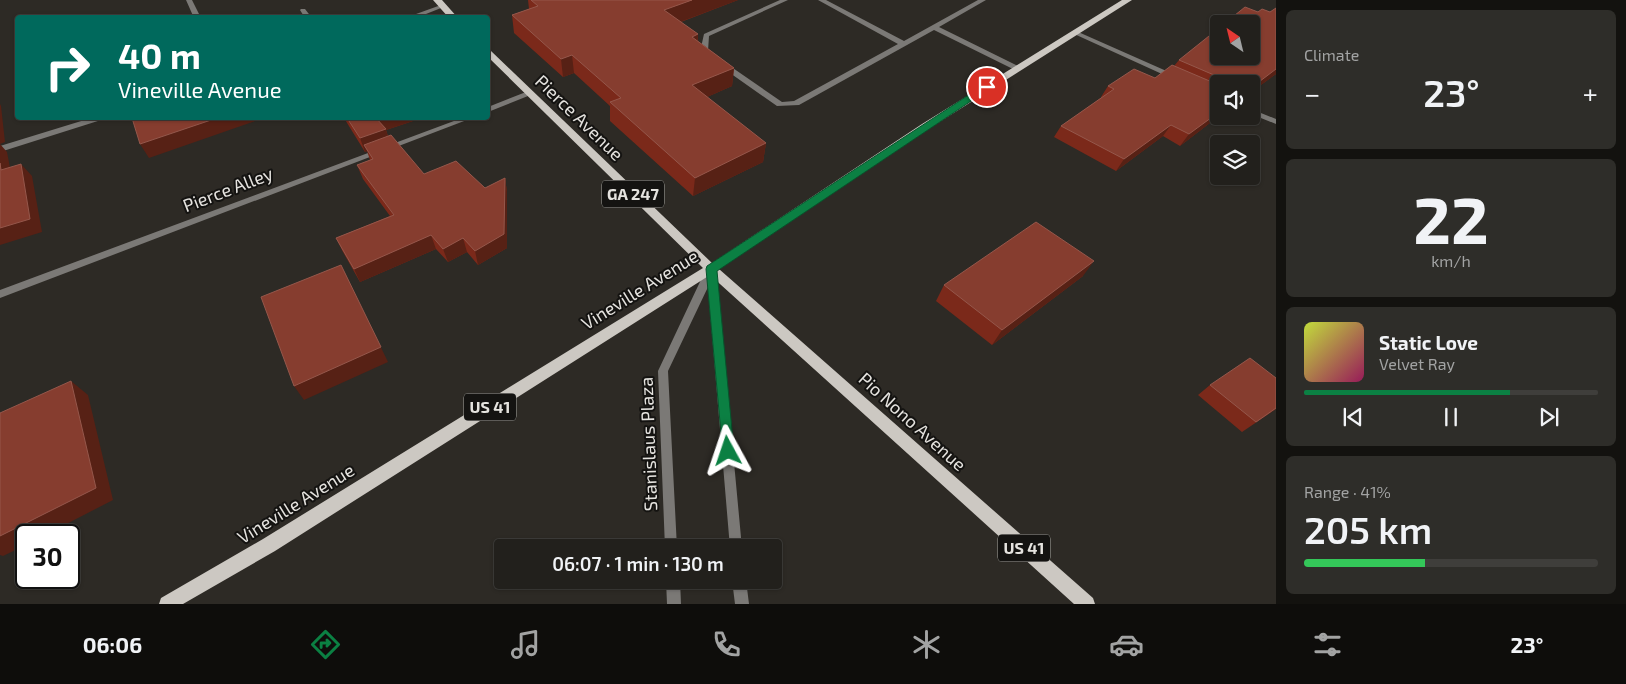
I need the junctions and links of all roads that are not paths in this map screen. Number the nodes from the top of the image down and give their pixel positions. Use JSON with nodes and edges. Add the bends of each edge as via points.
{"nodes":[{"id":1,"x":189,"y":0,"type":"edge"},
{"id":2,"x":785,"y":0,"type":"edge"},
{"id":3,"x":821,"y":0,"type":"edge"},
{"id":4,"x":983,"y":0,"type":"edge"},
{"id":5,"x":1128,"y":0,"type":"edge"},
{"id":6,"x":440,"y":3,"type":"edge"},
{"id":7,"x":303,"y":10,"type":"dead end"},
{"id":8,"x":196,"y":15,"type":"edge"},
{"id":9,"x":307,"y":15,"type":"edge"},
{"id":10,"x":414,"y":15,"type":"edge"},
{"id":11,"x":451,"y":15,"type":"edge"},
{"id":12,"x":934,"y":27,"type":"junction"},
{"id":13,"x":1074,"y":32,"type":"junction"},
{"id":14,"x":904,"y":44,"type":"junction"},
{"id":15,"x":490,"y":55,"type":"edge"},
{"id":16,"x":1018,"y":68,"type":"junction"},
{"id":17,"x":1182,"y":80,"type":"edge"},
{"id":18,"x":529,"y":94,"type":"junction"},
{"id":19,"x":490,"y":109,"type":"edge"},
{"id":20,"x":1260,"y":115,"type":"edge"},
{"id":21,"x":92,"y":120,"type":"edge"},
{"id":22,"x":463,"y":120,"type":"edge"},
{"id":23,"x":1276,"y":122,"type":"edge"},
{"id":24,"x":0,"y":149,"type":"edge"},
{"id":25,"x":711,"y":269,"type":"junction"},
{"id":26,"x":0,"y":294,"type":"edge"},
{"id":27,"x":671,"y":539,"type":"edge"},
{"id":28,"x":735,"y":539,"type":"edge"},
{"id":29,"x":673,"y":589,"type":"edge"},
{"id":30,"x":740,"y":589,"type":"edge"},
{"id":31,"x":167,"y":604,"type":"edge"},
{"id":32,"x":674,"y":604,"type":"edge"},
{"id":33,"x":742,"y":604,"type":"edge"},
{"id":34,"x":1087,"y":604,"type":"edge"}],
"edges":[{"from":1,"to":8,"type":"street"},
{"from":2,"to":14,"type":"street","via":[[706,35],[704,52],[780,104],[796,103]]},
{"from":3,"to":14,"type":"street"},
{"from":4,"to":12,"type":"street"},
{"from":5,"to":13,"type":"main road","name":"Vineville Avenue"},
{"from":6,"to":10,"type":"street"},
{"from":6,"to":11,"type":"main road"},
{"from":7,"to":9,"type":"street"},
{"from":12,"to":14,"type":"street"},
{"from":12,"to":16,"type":"street"},
{"from":13,"to":16,"type":"main road","name":"Vineville Avenue"},
{"from":13,"to":17,"type":"street"},
{"from":15,"to":18,"type":"main road","name":"Pierce Avenue","number":"GA 247"},
{"from":16,"to":25,"type":"main road","name":"Vineville Avenue"},
{"from":18,"to":19,"type":"street"},
{"from":18,"to":25,"type":"main road","name":"Pierce Avenue","number":"GA 247"},
{"from":20,"to":23,"type":"street"},
{"from":21,"to":24,"type":"street"},
{"from":22,"to":26,"type":"street","name":"Pierce Alley"},
{"from":25,"to":27,"type":"street","name":"Stanislaus Plaza","via":[[663,372]]},
{"from":25,"to":28,"type":"street"},
{"from":25,"to":31,"type":"main road","name":"Vineville Avenue","number":"US 41","via":[[269,545]]},
{"from":25,"to":34,"type":"main road","name":"Pio Nono Avenue","number":"US 41"},
{"from":29,"to":32,"type":"street"},
{"from":30,"to":33,"type":"street"}]}
